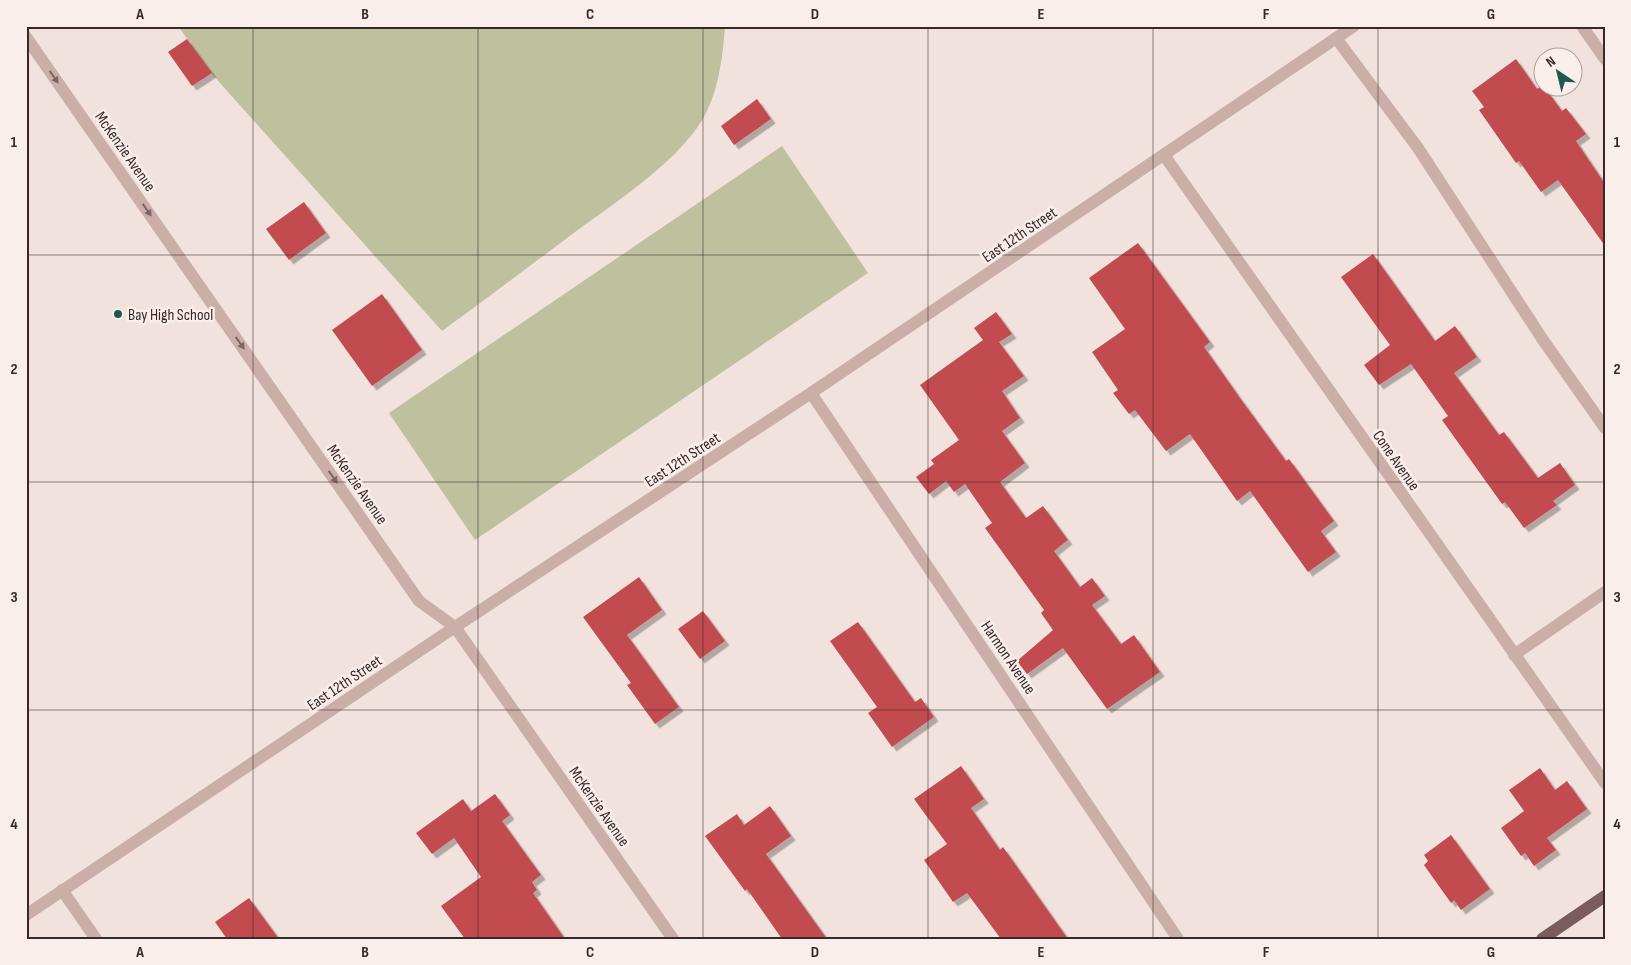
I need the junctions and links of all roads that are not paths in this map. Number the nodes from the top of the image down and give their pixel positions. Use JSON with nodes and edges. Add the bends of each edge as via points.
{"nodes":[{"id":1,"x":1354,"y":26,"type":"edge"},
{"id":2,"x":1582,"y":26,"type":"edge"},
{"id":3,"x":26,"y":37,"type":"edge"},
{"id":4,"x":1336,"y":38,"type":"junction"},
{"id":5,"x":1605,"y":59,"type":"edge"},
{"id":6,"x":1164,"y":155,"type":"junction"},
{"id":7,"x":811,"y":394,"type":"junction"},
{"id":8,"x":1605,"y":428,"type":"edge"},
{"id":9,"x":1605,"y":592,"type":"edge"},
{"id":10,"x":455,"y":627,"type":"junction"},
{"id":11,"x":1514,"y":655,"type":"junction"},
{"id":12,"x":1605,"y":783,"type":"edge"},
{"id":13,"x":62,"y":890,"type":"junction"},
{"id":14,"x":1605,"y":896,"type":"edge"},
{"id":15,"x":26,"y":915,"type":"edge"},
{"id":16,"x":96,"y":939,"type":"edge"},
{"id":17,"x":673,"y":939,"type":"edge"},
{"id":18,"x":1178,"y":939,"type":"edge"},
{"id":19,"x":1542,"y":939,"type":"edge"}],
"edges":[{"from":1,"to":4,"type":"street","name":"East 12th Street"},
{"from":2,"to":5,"type":"street"},
{"from":3,"to":10,"type":"street","name":"McKenzie Avenue","one_way":true,"via":[[420,601]]},
{"from":4,"to":6,"type":"street","name":"East 12th Street"},
{"from":4,"to":8,"type":"street","via":[[1418,148],[1543,340]]},
{"from":6,"to":7,"type":"street","name":"East 12th Street"},
{"from":6,"to":11,"type":"street","name":"Cone Avenue"},
{"from":7,"to":10,"type":"street","name":"East 12th Street"},
{"from":7,"to":18,"type":"street","name":"Harmon Avenue"},
{"from":9,"to":11,"type":"street"},
{"from":10,"to":13,"type":"street","name":"East 12th Street"},
{"from":10,"to":17,"type":"street","name":"McKenzie Avenue"},
{"from":11,"to":12,"type":"street","name":"Cone Avenue"},
{"from":13,"to":15,"type":"street","name":"East 12th Street"},
{"from":13,"to":16,"type":"street"},
{"from":14,"to":19,"type":"main road"}]}
